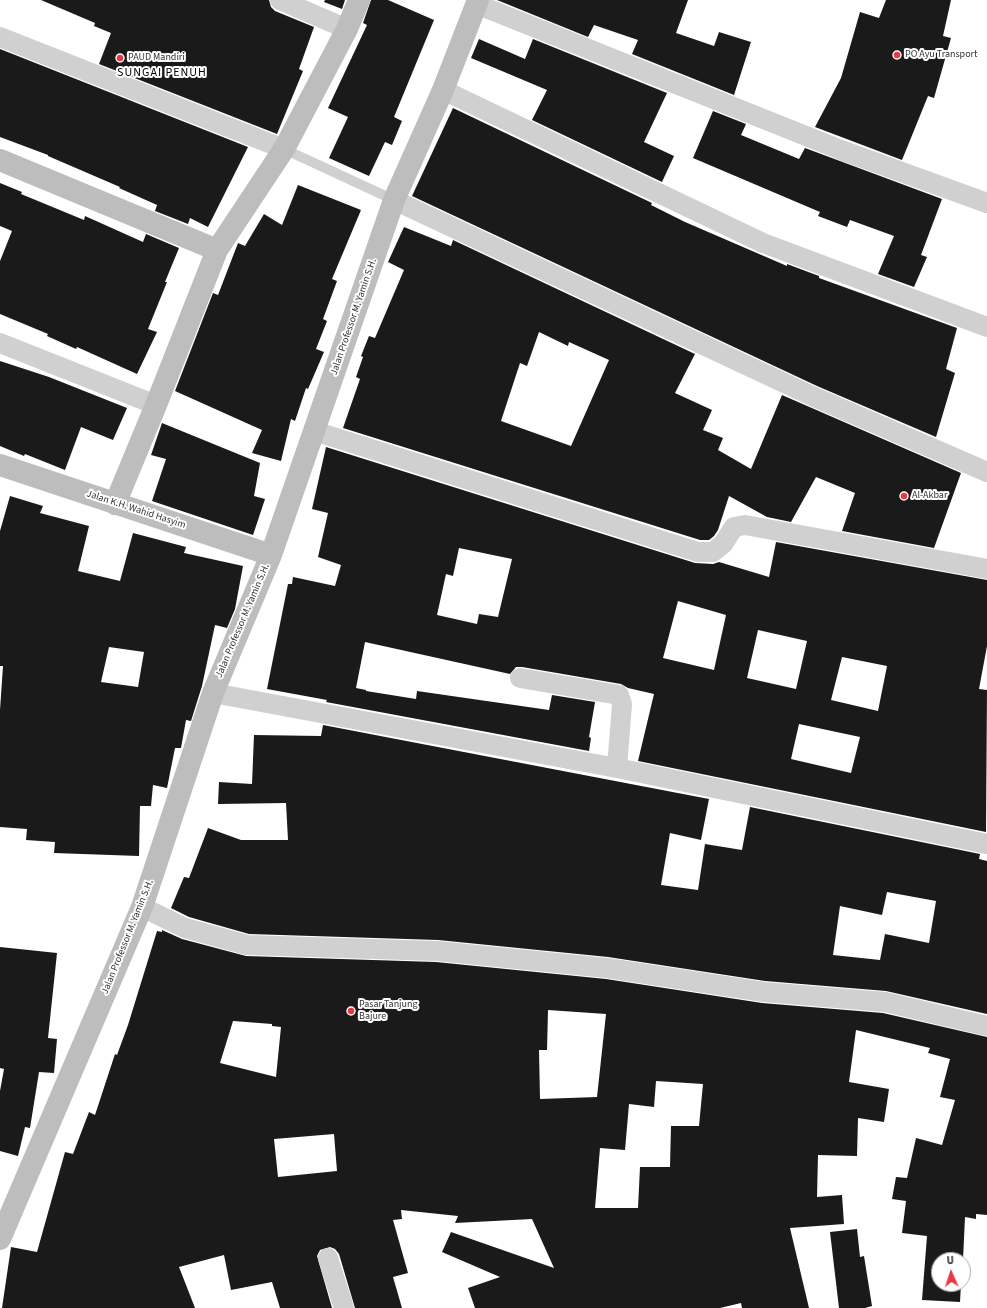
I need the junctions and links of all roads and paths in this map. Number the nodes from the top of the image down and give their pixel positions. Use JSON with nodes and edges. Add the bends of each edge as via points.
{"nodes":[{"id":1,"x":280,"y":0,"type":"edge"},
{"id":2,"x":359,"y":0,"type":"edge"},
{"id":3,"x":477,"y":2,"type":"edge"},
{"id":4,"x":347,"y":29,"type":"junction"},
{"id":5,"x":0,"y":37,"type":"edge"},
{"id":6,"x":443,"y":90,"type":"junction"},
{"id":7,"x":284,"y":149,"type":"junction"},
{"id":8,"x":0,"y":160,"type":"edge"},
{"id":9,"x":394,"y":200,"type":"junction"},
{"id":10,"x":987,"y":203,"type":"edge"},
{"id":11,"x":217,"y":250,"type":"junction"},
{"id":12,"x":987,"y":327,"type":"edge"},
{"id":13,"x":0,"y":343,"type":"edge"},
{"id":14,"x":156,"y":405,"type":"junction"},
{"id":15,"x":314,"y":431,"type":"junction"},
{"id":16,"x":0,"y":465,"type":"edge"},
{"id":17,"x":987,"y":472,"type":"edge"},
{"id":18,"x":115,"y":504,"type":"junction"},
{"id":19,"x":272,"y":555,"type":"junction"},
{"id":20,"x":987,"y":569,"type":"edge"},
{"id":21,"x":520,"y":678,"type":"dead end"},
{"id":22,"x":213,"y":693,"type":"junction"},
{"id":23,"x":617,"y":768,"type":"junction"},
{"id":24,"x":987,"y":844,"type":"edge"},
{"id":25,"x":142,"y":907,"type":"junction"},
{"id":26,"x":987,"y":1026,"type":"edge"},
{"id":27,"x":0,"y":1239,"type":"edge"},
{"id":28,"x":328,"y":1258,"type":"dead end"},
{"id":29,"x":344,"y":1308,"type":"edge"}],
"edges":[{"from":1,"to":4,"type":"street"},
{"from":2,"to":4,"type":"street"},
{"from":3,"to":6,"type":"street","name":"Jalan Professor M. Yamin S.H."},
{"from":3,"to":10,"type":"street","via":[[841,150]]},
{"from":4,"to":7,"type":"street"},
{"from":5,"to":7,"type":"street"},
{"from":6,"to":9,"type":"street","name":"Jalan Professor M. Yamin S.H."},
{"from":6,"to":12,"type":"street","via":[[763,243]]},
{"from":7,"to":9,"type":"lane"},
{"from":7,"to":11,"type":"street"},
{"from":8,"to":11,"type":"street"},
{"from":9,"to":15,"type":"street","name":"Jalan Professor M. Yamin S.H."},
{"from":9,"to":17,"type":"street","via":[[812,396]]},
{"from":11,"to":14,"type":"street"},
{"from":13,"to":14,"type":"street"},
{"from":14,"to":18,"type":"street"},
{"from":15,"to":19,"type":"street","name":"Jalan Professor M. Yamin S.H."},
{"from":15,"to":20,"type":"street","via":[[698,552],[713,552],[723,544],[734,527],[745,525]]},
{"from":16,"to":18,"type":"street","name":"Jalan K.H. Wahid Hasyim"},
{"from":18,"to":19,"type":"street","name":"Jalan K.H. Wahid Hasyim"},
{"from":19,"to":22,"type":"street","name":"Jalan Professor M. Yamin S.H."},
{"from":21,"to":23,"type":"street","via":[[619,695],[622,704]]},
{"from":22,"to":23,"type":"street"},
{"from":22,"to":25,"type":"street","name":"Jalan Professor M. Yamin S.H."},
{"from":23,"to":24,"type":"street"},
{"from":25,"to":26,"type":"street","via":[[185,928],[247,945],[437,951],[607,968],[764,992],[885,1002]]},
{"from":25,"to":27,"type":"street","name":"Jalan Professor M. Yamin S.H."},
{"from":28,"to":29,"type":"street"}]}
